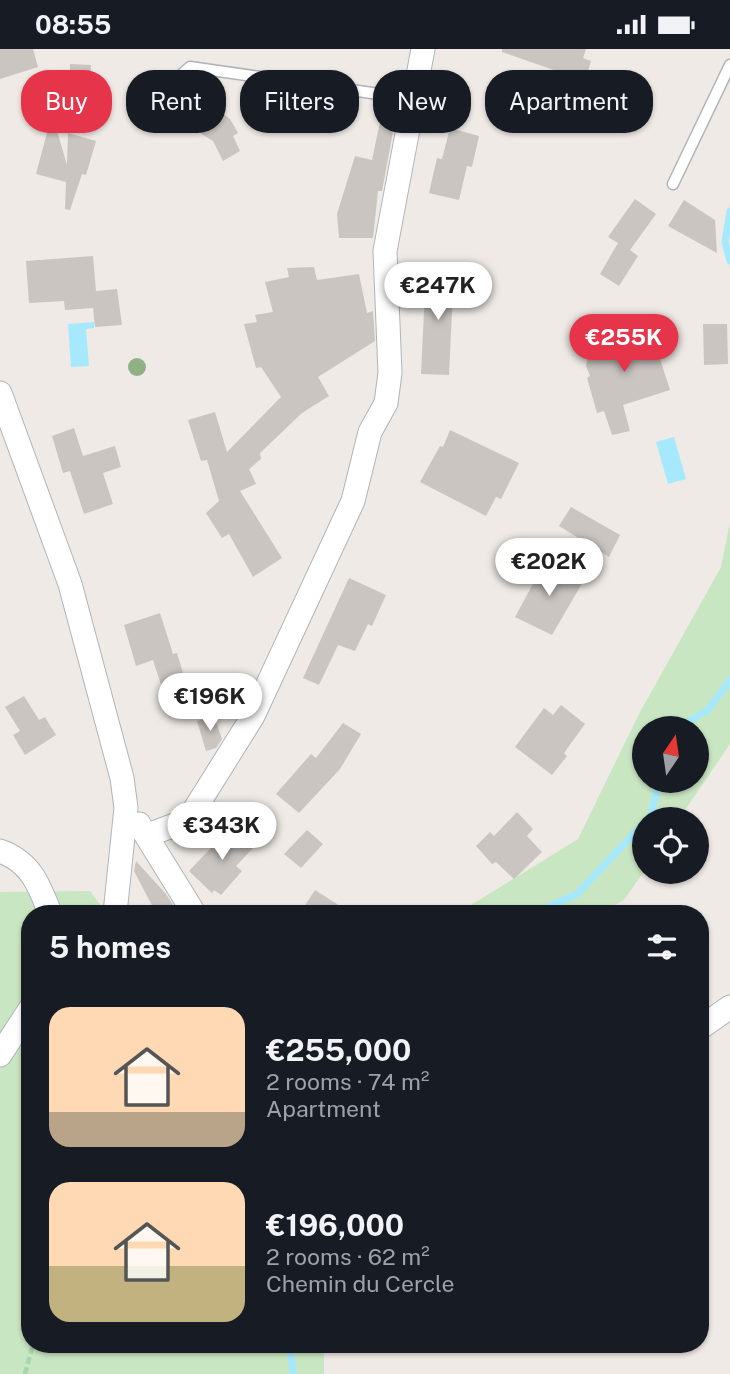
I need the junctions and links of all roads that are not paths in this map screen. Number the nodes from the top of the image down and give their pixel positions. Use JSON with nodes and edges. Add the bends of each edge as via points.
{"nodes":[{"id":1,"x":423,"y":49,"type":"edge"},
{"id":2,"x":730,"y":65,"type":"edge"},
{"id":3,"x":187,"y":70,"type":"edge"},
{"id":4,"x":211,"y":70,"type":"edge"},
{"id":5,"x":419,"y":70,"type":"edge"},
{"id":6,"x":226,"y":72,"type":"edge"},
{"id":7,"x":373,"y":93,"type":"edge"},
{"id":8,"x":408,"y":133,"type":"edge"},
{"id":9,"x":673,"y":184,"type":"dead end"},
{"id":10,"x":0,"y":393,"type":"edge"},
{"id":11,"x":126,"y":808,"type":"junction"},
{"id":12,"x":148,"y":835,"type":"junction"},
{"id":13,"x":0,"y":852,"type":"edge"},
{"id":14,"x":47,"y":905,"type":"edge"},
{"id":15,"x":116,"y":905,"type":"edge"},
{"id":16,"x":189,"y":905,"type":"edge"},
{"id":17,"x":730,"y":1007,"type":"edge"},
{"id":18,"x":709,"y":1022,"type":"edge"},
{"id":19,"x":21,"y":1023,"type":"edge"},
{"id":20,"x":0,"y":1055,"type":"edge"}],
"edges":[{"from":1,"to":5,"type":"street"},
{"from":2,"to":9,"type":"lane"},
{"from":3,"to":4,"type":"lane"},
{"from":6,"to":7,"type":"lane"},
{"from":8,"to":12,"type":"street","via":[[385,251],[390,373],[386,403],[370,432],[354,501],[253,716],[188,821]]},
{"from":10,"to":11,"type":"street","via":[[70,584]]},
{"from":11,"to":12,"type":"street"},
{"from":11,"to":15,"type":"street"},
{"from":12,"to":16,"type":"street"},
{"from":13,"to":14,"type":"street","via":[[12,855],[35,875]]},
{"from":17,"to":18,"type":"street"},
{"from":19,"to":20,"type":"street"}]}
